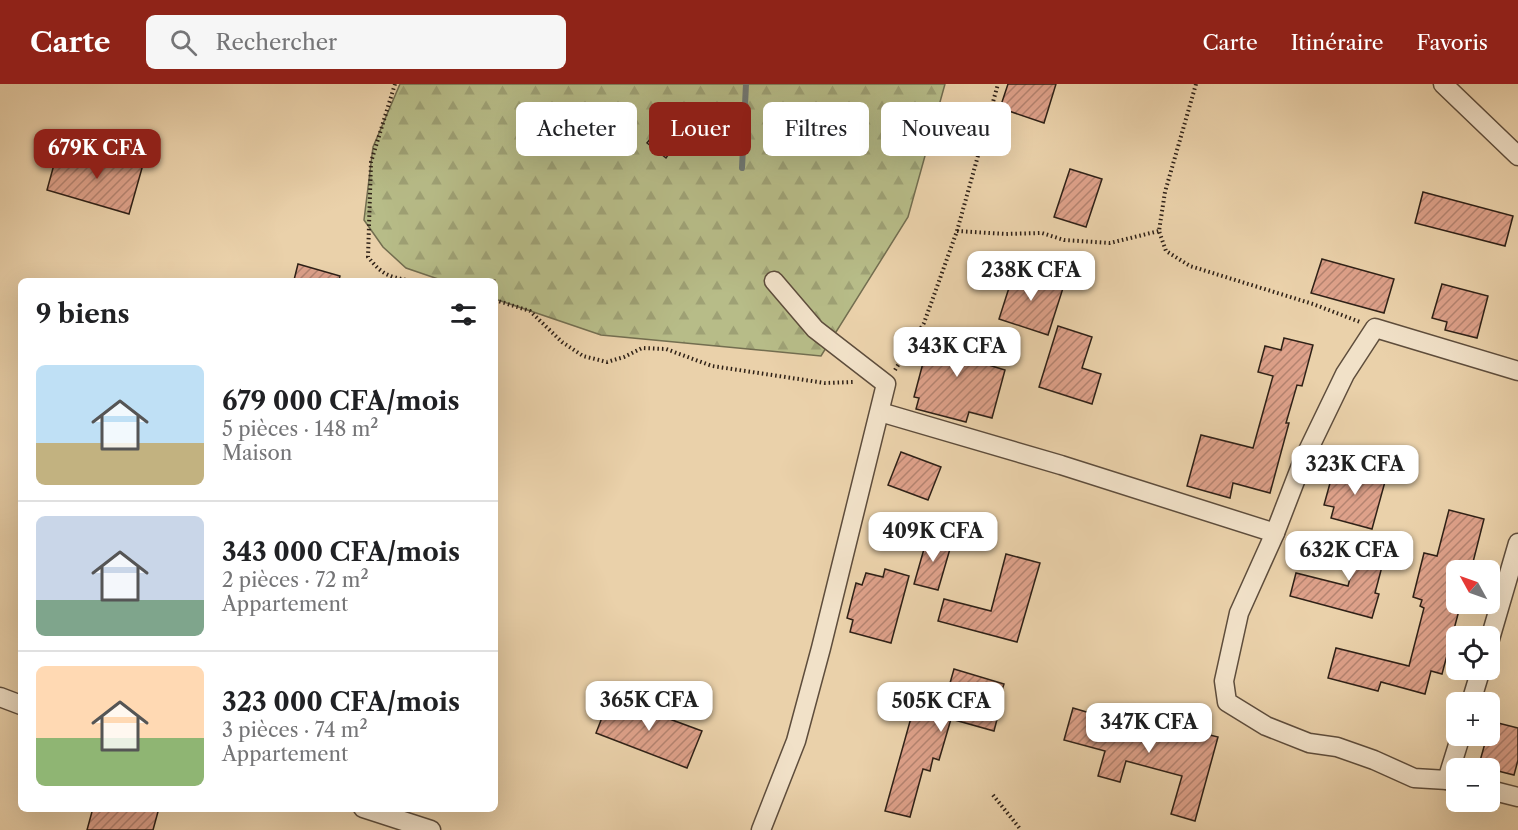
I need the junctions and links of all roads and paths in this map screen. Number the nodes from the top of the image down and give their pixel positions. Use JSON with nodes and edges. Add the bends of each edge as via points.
{"nodes":[{"id":1,"x":395,"y":84,"type":"edge"},
{"id":2,"x":998,"y":84,"type":"edge"},
{"id":3,"x":1196,"y":84,"type":"edge"},
{"id":4,"x":1443,"y":84,"type":"edge"},
{"id":5,"x":1518,"y":156,"type":"edge"},
{"id":6,"x":957,"y":231,"type":"junction"},
{"id":7,"x":1159,"y":231,"type":"junction"},
{"id":8,"x":394,"y":278,"type":"edge"},
{"id":9,"x":774,"y":280,"type":"dead end"},
{"id":10,"x":498,"y":301,"type":"edge"},
{"id":11,"x":1375,"y":328,"type":"junction"},
{"id":12,"x":1518,"y":371,"type":"edge"},
{"id":13,"x":886,"y":384,"type":"junction"},
{"id":14,"x":880,"y":412,"type":"junction"},
{"id":15,"x":1275,"y":532,"type":"junction"},
{"id":16,"x":1518,"y":543,"type":"edge"},
{"id":17,"x":1494,"y":626,"type":"edge"},
{"id":18,"x":0,"y":697,"type":"edge"},
{"id":19,"x":18,"y":704,"type":"edge"},
{"id":20,"x":1446,"y":781,"type":"edge"},
{"id":21,"x":1500,"y":792,"type":"edge"},
{"id":22,"x":993,"y":795,"type":"dead end"},
{"id":23,"x":1518,"y":797,"type":"edge"},
{"id":24,"x":375,"y":812,"type":"edge"},
{"id":25,"x":431,"y":830,"type":"edge"},
{"id":26,"x":761,"y":830,"type":"edge"},
{"id":27,"x":1021,"y":830,"type":"edge"}],
"edges":[{"from":1,"to":8,"type":"path","via":[[371,162],[368,257],[378,269]]},
{"from":2,"to":6,"type":"path"},
{"from":3,"to":7,"type":"path","via":[[1165,192]]},
{"from":4,"to":5,"type":"street"},
{"from":6,"to":7,"type":"path","via":[[1042,233],[1064,240],[1110,243]]},
{"from":6,"to":13,"type":"path","via":[[924,323]]},
{"from":7,"to":11,"type":"path","via":[[1166,251],[1190,266],[1313,304]]},
{"from":9,"to":13,"type":"street","via":[[815,328]]},
{"from":10,"to":13,"type":"path","via":[[530,311],[583,356],[607,362],[642,348],[666,349],[712,366],[825,383]]},
{"from":11,"to":12,"type":"street"},
{"from":11,"to":15,"type":"street","via":[[1345,374],[1316,433]]},
{"from":13,"to":14,"type":"street"},
{"from":14,"to":15,"type":"street"},
{"from":14,"to":26,"type":"street","via":[[796,741]]},
{"from":15,"to":20,"type":"street","via":[[1239,613],[1224,681],[1227,702],[1266,726],[1309,743],[1337,747],[1414,778]]},
{"from":16,"to":17,"type":"street"},
{"from":18,"to":19,"type":"street"},
{"from":21,"to":23,"type":"street"},
{"from":22,"to":27,"type":"path"},
{"from":24,"to":25,"type":"street"}]}
